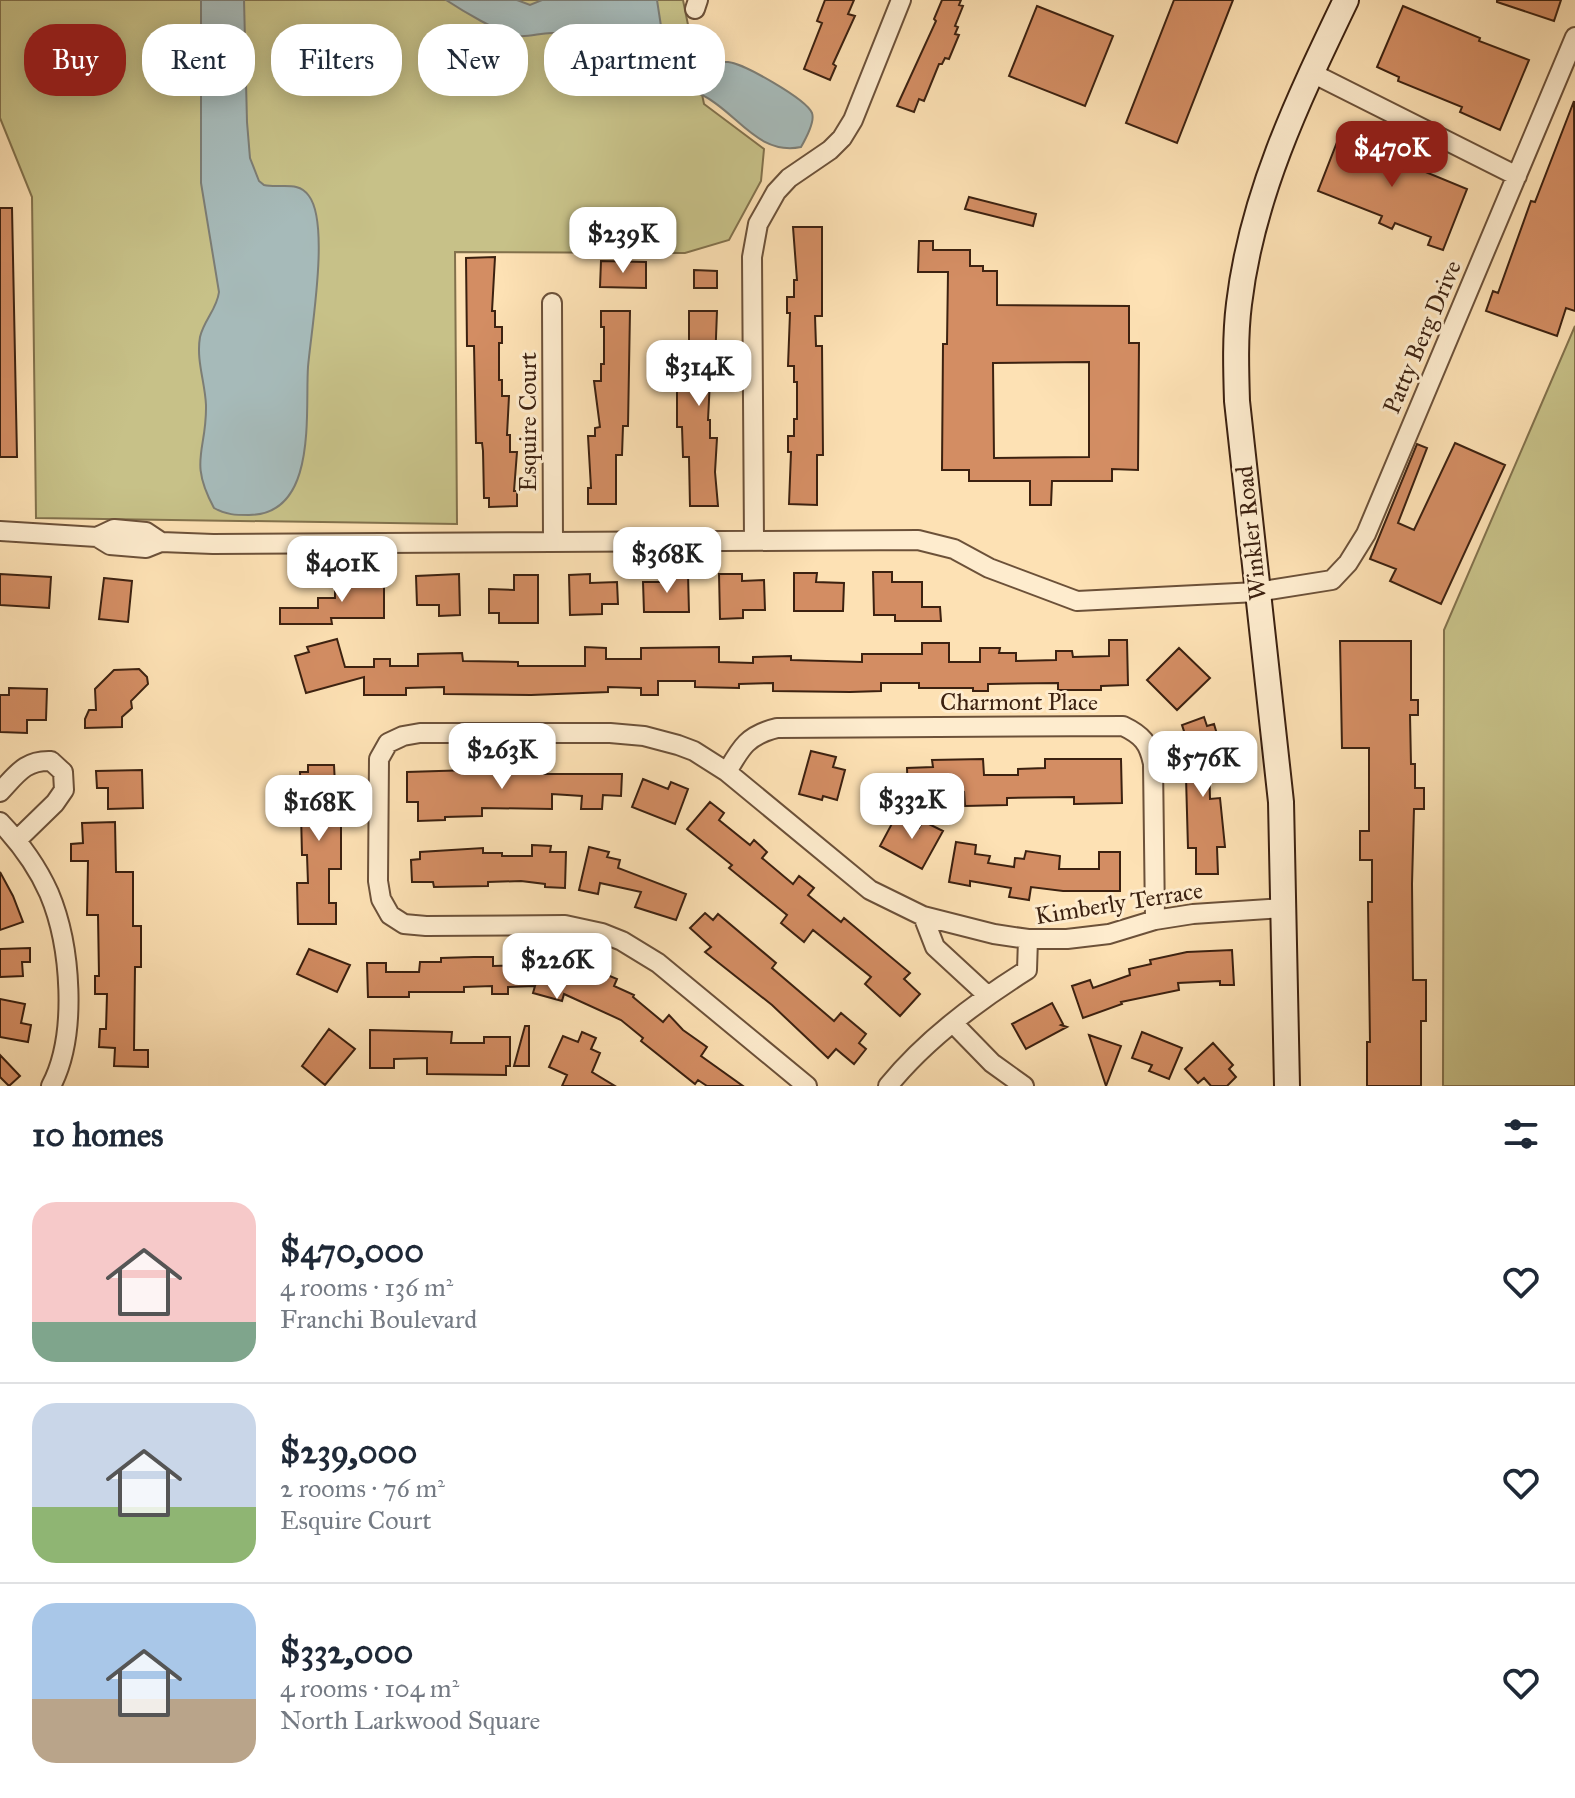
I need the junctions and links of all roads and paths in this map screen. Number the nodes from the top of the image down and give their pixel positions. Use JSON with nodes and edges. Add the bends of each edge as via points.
{"nodes":[{"id":1,"x":901,"y":0,"type":"edge"},
{"id":2,"x":1346,"y":0,"type":"edge"},
{"id":3,"x":1575,"y":37,"type":"edge"},
{"id":4,"x":1310,"y":72,"type":"junction"},
{"id":5,"x":1517,"y":176,"type":"junction"},
{"id":6,"x":552,"y":303,"type":"dead end"},
{"id":7,"x":0,"y":531,"type":"edge"},
{"id":8,"x":754,"y":540,"type":"junction"},
{"id":9,"x":553,"y":541,"type":"junction"},
{"id":10,"x":1257,"y":592,"type":"junction"},
{"id":11,"x":727,"y":772,"type":"junction"},
{"id":12,"x":0,"y":792,"type":"edge"},
{"id":13,"x":0,"y":822,"type":"edge"},
{"id":14,"x":17,"y":840,"type":"junction"},
{"id":15,"x":1284,"y":908,"type":"junction"},
{"id":16,"x":923,"y":916,"type":"junction"},
{"id":17,"x":1155,"y":920,"type":"junction"},
{"id":18,"x":1028,"y":939,"type":"junction"},
{"id":19,"x":987,"y":995,"type":"junction"},
{"id":20,"x":953,"y":1023,"type":"junction"},
{"id":21,"x":51,"y":1086,"type":"edge"},
{"id":22,"x":807,"y":1086,"type":"edge"},
{"id":23,"x":888,"y":1086,"type":"edge"},
{"id":24,"x":1024,"y":1086,"type":"edge"},
{"id":25,"x":1287,"y":1086,"type":"edge"}],
"edges":[{"from":1,"to":8,"type":"street","via":[[842,138],[782,185],[758,224],[752,257]]},
{"from":2,"to":4,"type":"street","name":"Winkler Road"},
{"from":3,"to":5,"type":"street","name":"Patty Berg Drive"},
{"from":4,"to":5,"type":"street"},
{"from":4,"to":10,"type":"street","name":"Winkler Road","via":[[1261,197],[1239,303],[1237,401]]},
{"from":5,"to":10,"type":"street","name":"Patty Berg Drive","via":[[1366,534],[1348,563],[1332,580]]},
{"from":6,"to":9,"type":"street","name":"Esquire Court"},
{"from":7,"to":9,"type":"street","name":"Patty Berg Drive","via":[[97,537],[110,545],[146,548],[161,542]]},
{"from":8,"to":9,"type":"street","name":"Patty Berg Drive"},
{"from":8,"to":10,"type":"street","name":"Patty Berg Drive","via":[[938,543],[1077,601]]},
{"from":10,"to":15,"type":"street","name":"Winkler Road","via":[[1280,788]]},
{"from":11,"to":16,"type":"street","via":[[870,890]]},
{"from":11,"to":17,"type":"street","name":"Charmont Place","via":[[746,742],[777,728],[1123,726],[1139,733],[1153,764]]},
{"from":11,"to":22,"type":"street","via":[[694,751],[644,736],[403,736],[388,743],[379,759],[381,899],[390,915],[404,924],[565,925],[622,941],[658,963]]},
{"from":12,"to":14,"type":"street","via":[[35,761],[51,761],[63,772],[64,790]]},
{"from":13,"to":14,"type":"street"},
{"from":14,"to":21,"type":"street","via":[[50,895],[64,947],[65,1051]]},
{"from":15,"to":17,"type":"street","name":"Kimberly Terrace"},
{"from":15,"to":25,"type":"street","name":"Winkler Road"},
{"from":16,"to":18,"type":"street"},
{"from":16,"to":19,"type":"street","via":[[935,947]]},
{"from":17,"to":18,"type":"street","name":"Kimberly Terrace","via":[[1109,934]]},
{"from":18,"to":19,"type":"street","name":"Kimberly Terrace","via":[[1027,970]]},
{"from":19,"to":20,"type":"street","name":"Kimberly Terrace"},
{"from":20,"to":23,"type":"street","name":"Kimberly Terrace"},
{"from":20,"to":24,"type":"street","via":[[992,1063]]}]}
